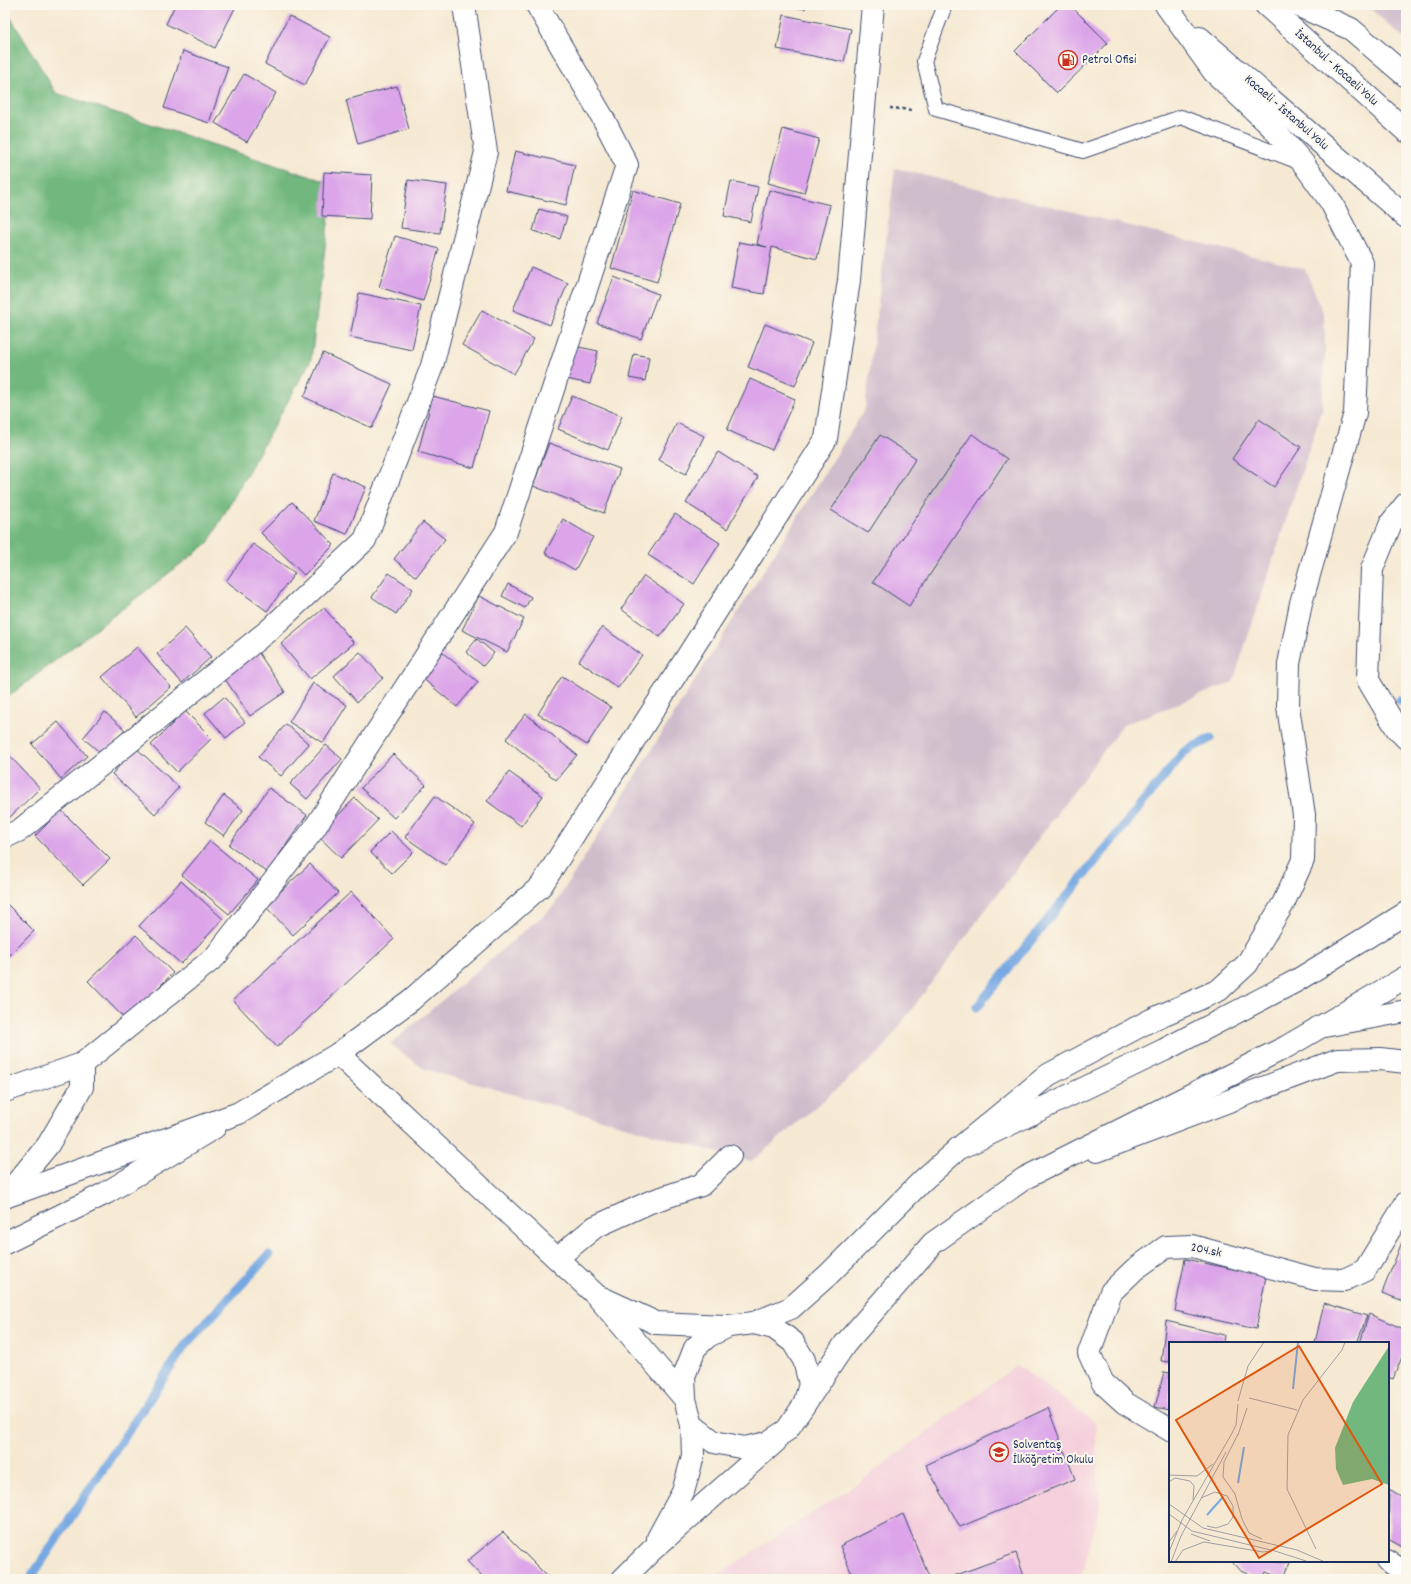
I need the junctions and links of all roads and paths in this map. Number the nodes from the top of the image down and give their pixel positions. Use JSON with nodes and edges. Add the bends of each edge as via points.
{"nodes":[{"id":1,"x":464,"y":5,"type":"edge"},
{"id":2,"x":537,"y":5,"type":"edge"},
{"id":3,"x":873,"y":5,"type":"edge"},
{"id":4,"x":945,"y":5,"type":"edge"},
{"id":5,"x":1166,"y":5,"type":"edge"},
{"id":6,"x":1169,"y":5,"type":"edge"},
{"id":7,"x":1266,"y":5,"type":"edge"},
{"id":8,"x":1297,"y":5,"type":"edge"},
{"id":9,"x":1406,"y":76,"type":"edge"},
{"id":10,"x":864,"y":104,"type":"junction"},
{"id":11,"x":936,"y":109,"type":"junction"},
{"id":12,"x":1406,"y":131,"type":"edge"},
{"id":13,"x":1303,"y":163,"type":"junction"},
{"id":14,"x":1406,"y":217,"type":"edge"},
{"id":15,"x":1406,"y":504,"type":"edge"},
{"id":16,"x":1406,"y":738,"type":"edge"},
{"id":17,"x":5,"y":837,"type":"edge"},
{"id":18,"x":1406,"y":913,"type":"edge"},
{"id":19,"x":1406,"y":977,"type":"edge"},
{"id":20,"x":1406,"y":1011,"type":"edge"},
{"id":21,"x":1319,"y":1026,"type":"junction"},
{"id":22,"x":338,"y":1054,"type":"junction"},
{"id":23,"x":1380,"y":1059,"type":"junction"},
{"id":24,"x":1406,"y":1062,"type":"edge"},
{"id":25,"x":82,"y":1064,"type":"junction"},
{"id":26,"x":1406,"y":1074,"type":"edge"},
{"id":27,"x":5,"y":1091,"type":"edge"},
{"id":28,"x":239,"y":1113,"type":"junction"},
{"id":29,"x":958,"y":1149,"type":"junction"},
{"id":30,"x":730,"y":1156,"type":"dead end"},
{"id":31,"x":1025,"y":1178,"type":"junction"},
{"id":32,"x":5,"y":1197,"type":"edge"},
{"id":33,"x":1406,"y":1203,"type":"edge"},
{"id":34,"x":5,"y":1243,"type":"edge"},
{"id":35,"x":557,"y":1258,"type":"junction"},
{"id":36,"x":596,"y":1295,"type":"junction"},
{"id":37,"x":754,"y":1323,"type":"junction"},
{"id":38,"x":729,"y":1326,"type":"junction"},
{"id":39,"x":685,"y":1399,"type":"junction"},
{"id":40,"x":804,"y":1405,"type":"junction"},
{"id":41,"x":692,"y":1425,"type":"junction"},
{"id":42,"x":1169,"y":1429,"type":"edge"},
{"id":43,"x":787,"y":1430,"type":"junction"},
{"id":44,"x":652,"y":1550,"type":"junction"},
{"id":45,"x":1389,"y":1562,"type":"edge"},
{"id":46,"x":1406,"y":1573,"type":"edge"},
{"id":47,"x":623,"y":1579,"type":"edge"}],
"edges":[{"from":1,"to":17,"type":"main road","via":[[486,152],[432,366],[365,540],[269,630],[20,830]]},
{"from":2,"to":25,"type":"main road","via":[[604,118],[627,165],[506,532],[314,829],[215,957]]},
{"from":3,"to":10,"type":"main road"},
{"from":4,"to":11,"type":"lane","via":[[924,61]]},
{"from":5,"to":13,"type":"main road","via":[[1214,72],[1272,127]]},
{"from":6,"to":14,"type":"main road","name":"Kocaeli - İstanbul Yolu","via":[[1201,39]]},
{"from":7,"to":12,"type":"main road","name":"İstanbul - Kocaeli Yolu"},
{"from":8,"to":9,"type":"main road","via":[[1351,29]]},
{"from":10,"to":11,"type":"path","via":[[902,110]]},
{"from":10,"to":22,"type":"main road","via":[[849,280],[826,439],[541,886],[411,1000]]},
{"from":11,"to":13,"type":"lane","via":[[1083,151],[1181,117]]},
{"from":13,"to":29,"type":"main road","via":[[1331,202],[1362,263],[1355,413],[1301,603],[1289,664],[1288,706],[1304,816],[1303,860],[1283,904],[1247,964],[1219,990],[1151,1020],[1048,1075]]},
{"from":15,"to":16,"type":"main road","via":[[1391,523],[1372,569],[1368,680],[1397,729]]},
{"from":18,"to":29,"type":"main road","via":[[1296,981],[1164,1050]]},
{"from":19,"to":21,"type":"main road"},
{"from":20,"to":21,"type":"main road"},
{"from":21,"to":31,"type":"main road","via":[[1286,1047]]},
{"from":22,"to":28,"type":"main road"},
{"from":22,"to":35,"type":"main road"},
{"from":23,"to":24,"type":"main road"},
{"from":23,"to":26,"type":"main road"},
{"from":23,"to":31,"type":"main road","via":[[1337,1060]]},
{"from":25,"to":27,"type":"main road"},
{"from":25,"to":32,"type":"main road","via":[[82,1087],[52,1139]]},
{"from":28,"to":32,"type":"main road"},
{"from":28,"to":34,"type":"main road","via":[[106,1193]]},
{"from":29,"to":37,"type":"main road","via":[[791,1308]]},
{"from":30,"to":35,"type":"main road","via":[[701,1185],[650,1202],[595,1227]]},
{"from":31,"to":40,"type":"main road","via":[[933,1243],[845,1344]]},
{"from":33,"to":42,"type":"main road","name":"204.sk","via":[[1365,1270],[1344,1280],[1315,1279],[1192,1246],[1166,1247],[1135,1269],[1111,1292],[1089,1353],[1104,1383],[1125,1403]]},
{"from":35,"to":36,"type":"main road"},
{"from":36,"to":38,"type":"main road","via":[[656,1323]]},
{"from":36,"to":39,"type":"main road"},
{"from":37,"to":38,"type":"main road"},
{"from":37,"to":40,"type":"main road","via":[[774,1328],[793,1342],[804,1360],[810,1384]]},
{"from":38,"to":39,"type":"main road","via":[[708,1336],[696,1348],[684,1376]]},
{"from":39,"to":41,"type":"main road"},
{"from":40,"to":43,"type":"main road"},
{"from":41,"to":43,"type":"main road","via":[[714,1442],[745,1448],[767,1443]]},
{"from":41,"to":44,"type":"main road","via":[[693,1456],[683,1492]]},
{"from":43,"to":44,"type":"main road"},
{"from":44,"to":47,"type":"main road"},
{"from":45,"to":46,"type":"main road"}]}
